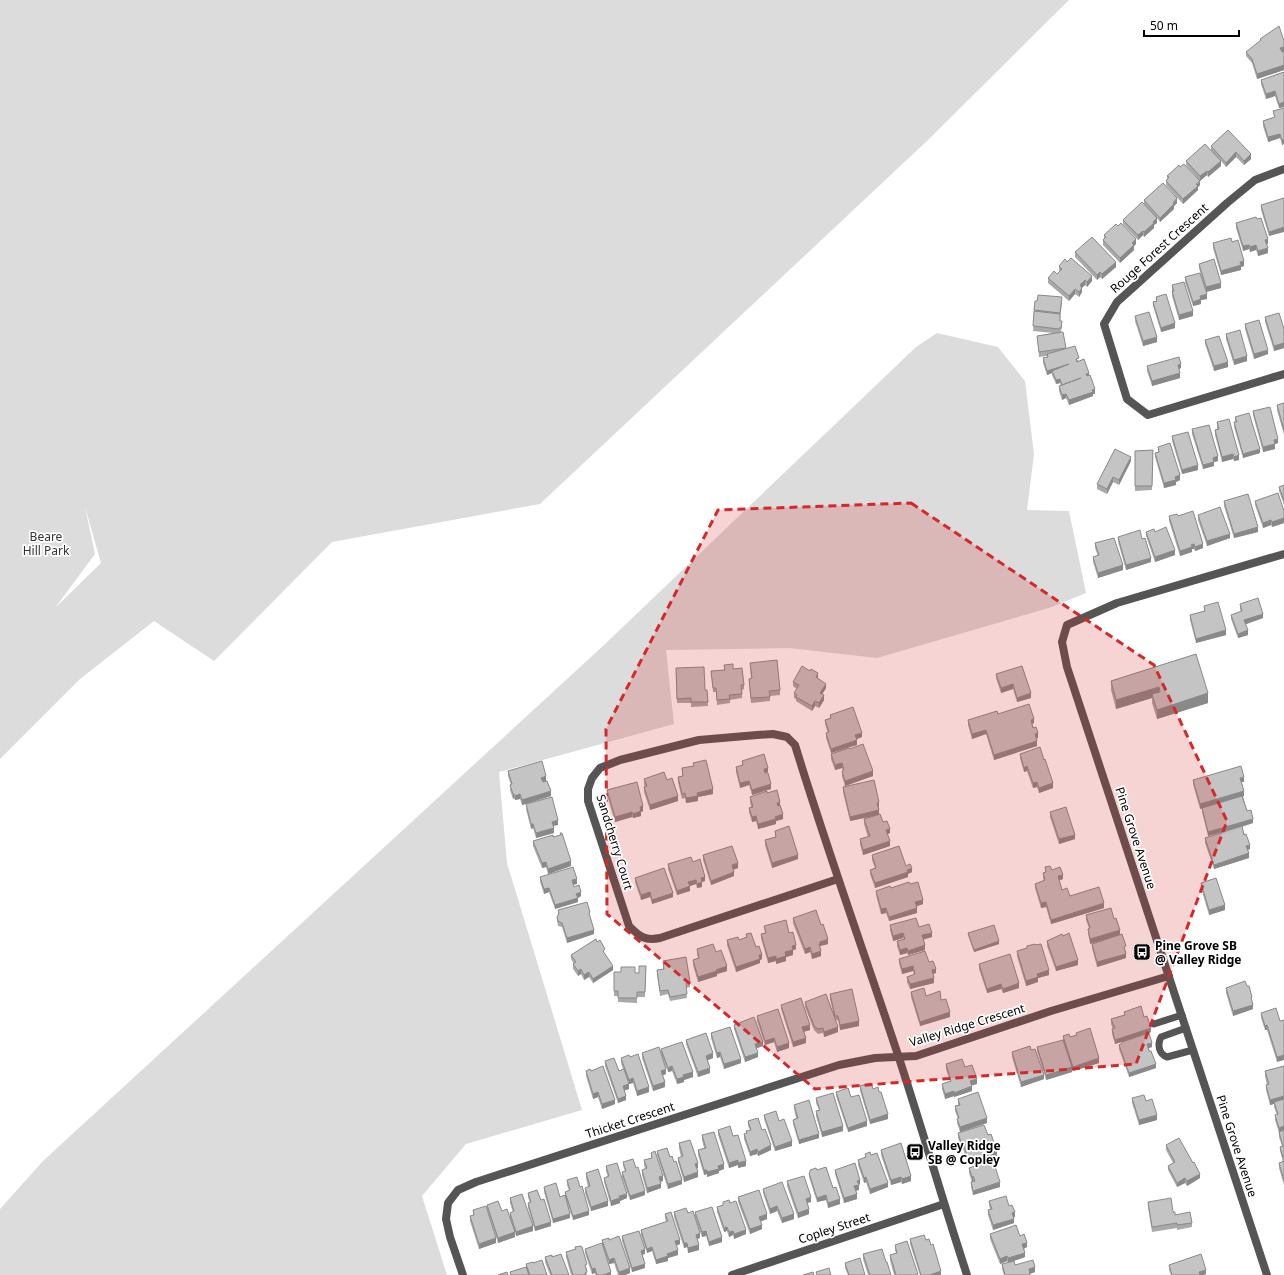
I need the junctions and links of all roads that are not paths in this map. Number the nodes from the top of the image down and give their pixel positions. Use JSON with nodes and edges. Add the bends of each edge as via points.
{"nodes":[{"id":1,"x":1284,"y":169,"type":"edge"},
{"id":2,"x":1284,"y":374,"type":"edge"},
{"id":3,"x":1284,"y":554,"type":"edge"},
{"id":4,"x":838,"y":879,"type":"junction"},
{"id":5,"x":1169,"y":976,"type":"junction"},
{"id":6,"x":1182,"y":1015,"type":"junction"},
{"id":7,"x":1154,"y":1024,"type":"dead end"},
{"id":8,"x":1186,"y":1028,"type":"junction"},
{"id":9,"x":1193,"y":1050,"type":"junction"},
{"id":10,"x":898,"y":1056,"type":"junction"},
{"id":11,"x":944,"y":1204,"type":"junction"},
{"id":12,"x":463,"y":1275,"type":"edge"},
{"id":13,"x":732,"y":1275,"type":"edge"},
{"id":14,"x":967,"y":1275,"type":"edge"},
{"id":15,"x":1267,"y":1275,"type":"edge"}],
"edges":[{"from":1,"to":2,"type":"street","name":"Rouge Forest Crescent","via":[[1256,180],[1227,203],[1117,302],[1104,324],[1127,399],[1148,415]]},
{"from":3,"to":5,"type":"street","name":"Pine Grove Avenue","via":[[1117,603],[1067,625],[1062,642],[1067,667]]},
{"from":4,"to":4,"type":"street","name":"Sandcherry Court","via":[[795,745],[787,737],[773,734],[699,740],[620,760],[600,768],[592,778],[588,789],[588,801],[630,926],[641,937],[651,940],[660,938]]},
{"from":4,"to":10,"type":"street","name":"Sandcherry Court"},
{"from":5,"to":6,"type":"street","name":"Pine Grove Avenue"},
{"from":5,"to":10,"type":"street","name":"Valley Ridge Crescent","via":[[1051,1011],[916,1056]]},
{"from":6,"to":7,"type":"lane"},
{"from":6,"to":8,"type":"street","name":"Pine Grove Avenue"},
{"from":8,"to":9,"type":"street","name":"Pine Grove Avenue"},
{"from":8,"to":9,"type":"lane","via":[[1161,1037],[1161,1053],[1167,1057]]},
{"from":9,"to":15,"type":"street","name":"Pine Grove Avenue"},
{"from":10,"to":11,"type":"street","name":"Valley Ridge Crescent"},
{"from":10,"to":12,"type":"street","name":"Thicket Crescent","via":[[839,1065],[458,1190],[448,1203],[446,1219]]},
{"from":11,"to":13,"type":"street","name":"Copley Street"},
{"from":11,"to":14,"type":"street","name":"Valley Ridge Crescent"}]}
